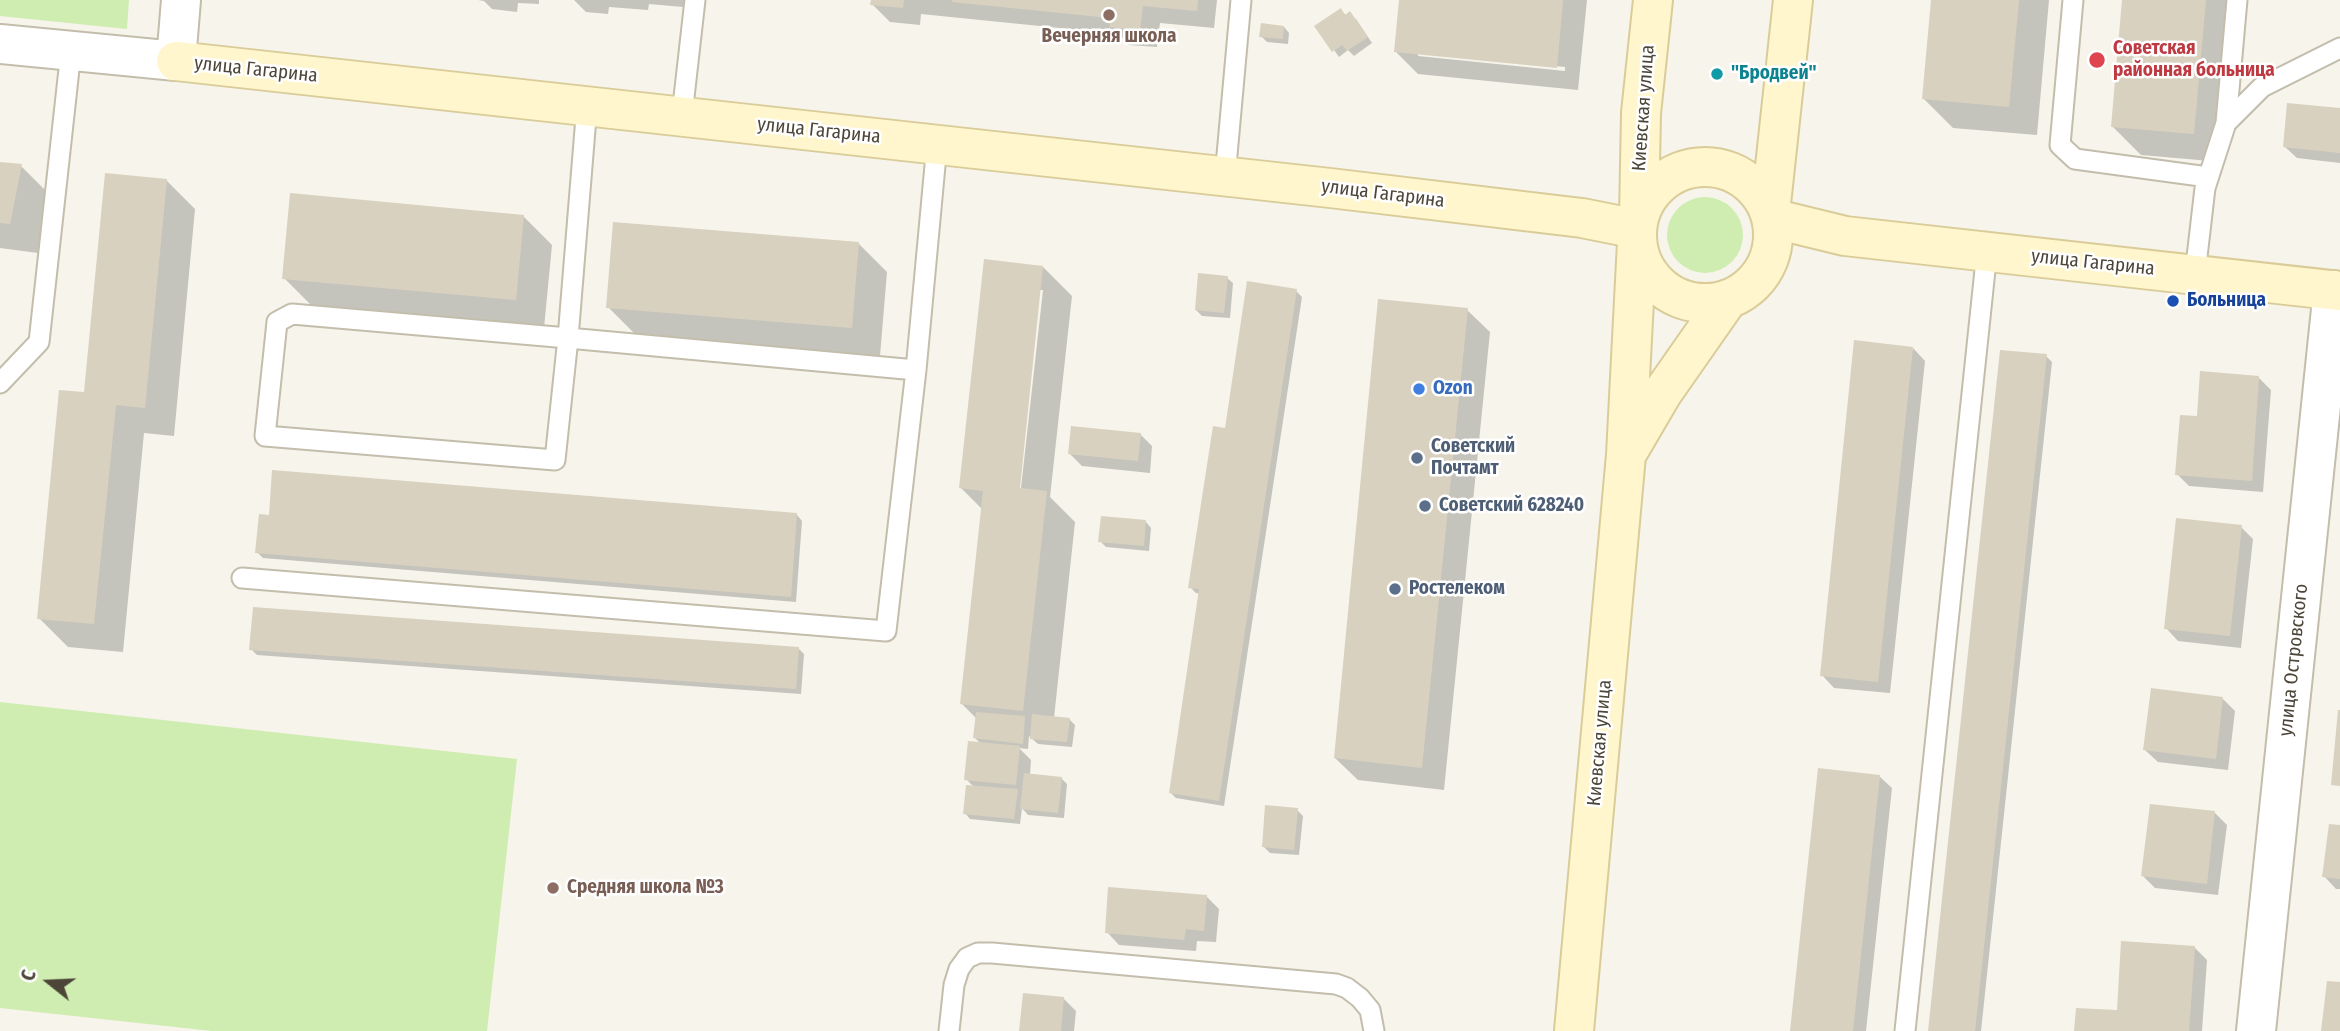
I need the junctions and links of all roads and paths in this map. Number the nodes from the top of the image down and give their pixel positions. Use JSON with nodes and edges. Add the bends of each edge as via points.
{"nodes":[{"id":1,"x":181,"y":0,"type":"edge"},
{"id":2,"x":695,"y":0,"type":"edge"},
{"id":3,"x":1241,"y":0,"type":"edge"},
{"id":4,"x":1653,"y":0,"type":"edge"},
{"id":5,"x":1793,"y":0,"type":"edge"},
{"id":6,"x":2073,"y":0,"type":"edge"},
{"id":7,"x":2237,"y":0,"type":"edge"},
{"id":8,"x":0,"y":44,"type":"edge"},
{"id":9,"x":2340,"y":48,"type":"edge"},
{"id":10,"x":71,"y":51,"type":"junction"},
{"id":11,"x":176,"y":61,"type":"junction"},
{"id":12,"x":587,"y":106,"type":"junction"},
{"id":13,"x":682,"y":115,"type":"junction"},
{"id":14,"x":2226,"y":123,"type":"junction"},
{"id":15,"x":937,"y":144,"type":"junction"},
{"id":16,"x":1225,"y":177,"type":"junction"},
{"id":17,"x":2208,"y":177,"type":"junction"},
{"id":18,"x":1771,"y":227,"type":"junction"},
{"id":19,"x":1638,"y":229,"type":"junction"},
{"id":20,"x":1987,"y":251,"type":"junction"},
{"id":21,"x":2194,"y":274,"type":"junction"},
{"id":22,"x":2336,"y":290,"type":"edge"},
{"id":23,"x":1728,"y":299,"type":"junction"},
{"id":24,"x":568,"y":338,"type":"junction"},
{"id":25,"x":916,"y":370,"type":"junction"},
{"id":26,"x":0,"y":383,"type":"edge"},
{"id":27,"x":1626,"y":455,"type":"junction"},
{"id":28,"x":242,"y":578,"type":"dead end"},
{"id":29,"x":949,"y":1031,"type":"edge"},
{"id":30,"x":1374,"y":1031,"type":"edge"},
{"id":31,"x":1573,"y":1031,"type":"edge"},
{"id":32,"x":1905,"y":1031,"type":"edge"},
{"id":33,"x":2256,"y":1031,"type":"edge"}],
"edges":[{"from":1,"to":11,"type":"street"},
{"from":2,"to":13,"type":"lane"},
{"from":3,"to":16,"type":"lane"},
{"from":4,"to":19,"type":"street","name":"Киевская улица","via":[[1641,113]]},
{"from":5,"to":18,"type":"street"},
{"from":6,"to":17,"type":"lane","via":[[2060,145],[2075,159]]},
{"from":7,"to":14,"type":"lane"},
{"from":8,"to":10,"type":"street","name":"улица Гагарина"},
{"from":9,"to":14,"type":"lane","via":[[2262,87]]},
{"from":10,"to":11,"type":"street","name":"улица Гагарина"},
{"from":10,"to":26,"type":"lane","via":[[40,342]]},
{"from":11,"to":12,"type":"street","name":"улица Гагарина"},
{"from":12,"to":13,"type":"street","name":"улица Гагарина"},
{"from":12,"to":24,"type":"lane"},
{"from":13,"to":15,"type":"street","name":"улица Гагарина"},
{"from":14,"to":17,"type":"lane"},
{"from":15,"to":16,"type":"street","name":"улица Гагарина"},
{"from":15,"to":25,"type":"lane"},
{"from":16,"to":19,"type":"street","name":"улица Гагарина","via":[[1582,218]]},
{"from":17,"to":21,"type":"lane"},
{"from":18,"to":19,"type":"street","via":[[1758,192],[1749,183],[1727,170],[1703,167],[1668,178],[1650,195]]},
{"from":18,"to":20,"type":"street","name":"улица Гагарина"},
{"from":18,"to":23,"type":"street","via":[[1768,261],[1748,288]]},
{"from":19,"to":23,"type":"street","via":[[1643,264],[1656,282],[1674,296],[1695,302]]},
{"from":19,"to":27,"type":"street","name":"Киевская улица"},
{"from":20,"to":21,"type":"street","name":"улица Гагарина"},
{"from":20,"to":32,"type":"lane"},
{"from":21,"to":22,"type":"street","name":"улица Гагарина"},
{"from":22,"to":33,"type":"street","name":"улица Островского"},
{"from":23,"to":27,"type":"street","name":"Киевская улица","via":[[1663,392]]},
{"from":24,"to":24,"type":"lane","via":[[292,314],[277,323],[265,436],[555,460]]},
{"from":24,"to":25,"type":"lane"},
{"from":25,"to":28,"type":"lane","via":[[886,631]]},
{"from":27,"to":31,"type":"street","name":"Киевская улица"},
{"from":29,"to":30,"type":"lane","via":[[959,969],[978,953],[1336,984],[1347,988],[1370,1010]]}]}
